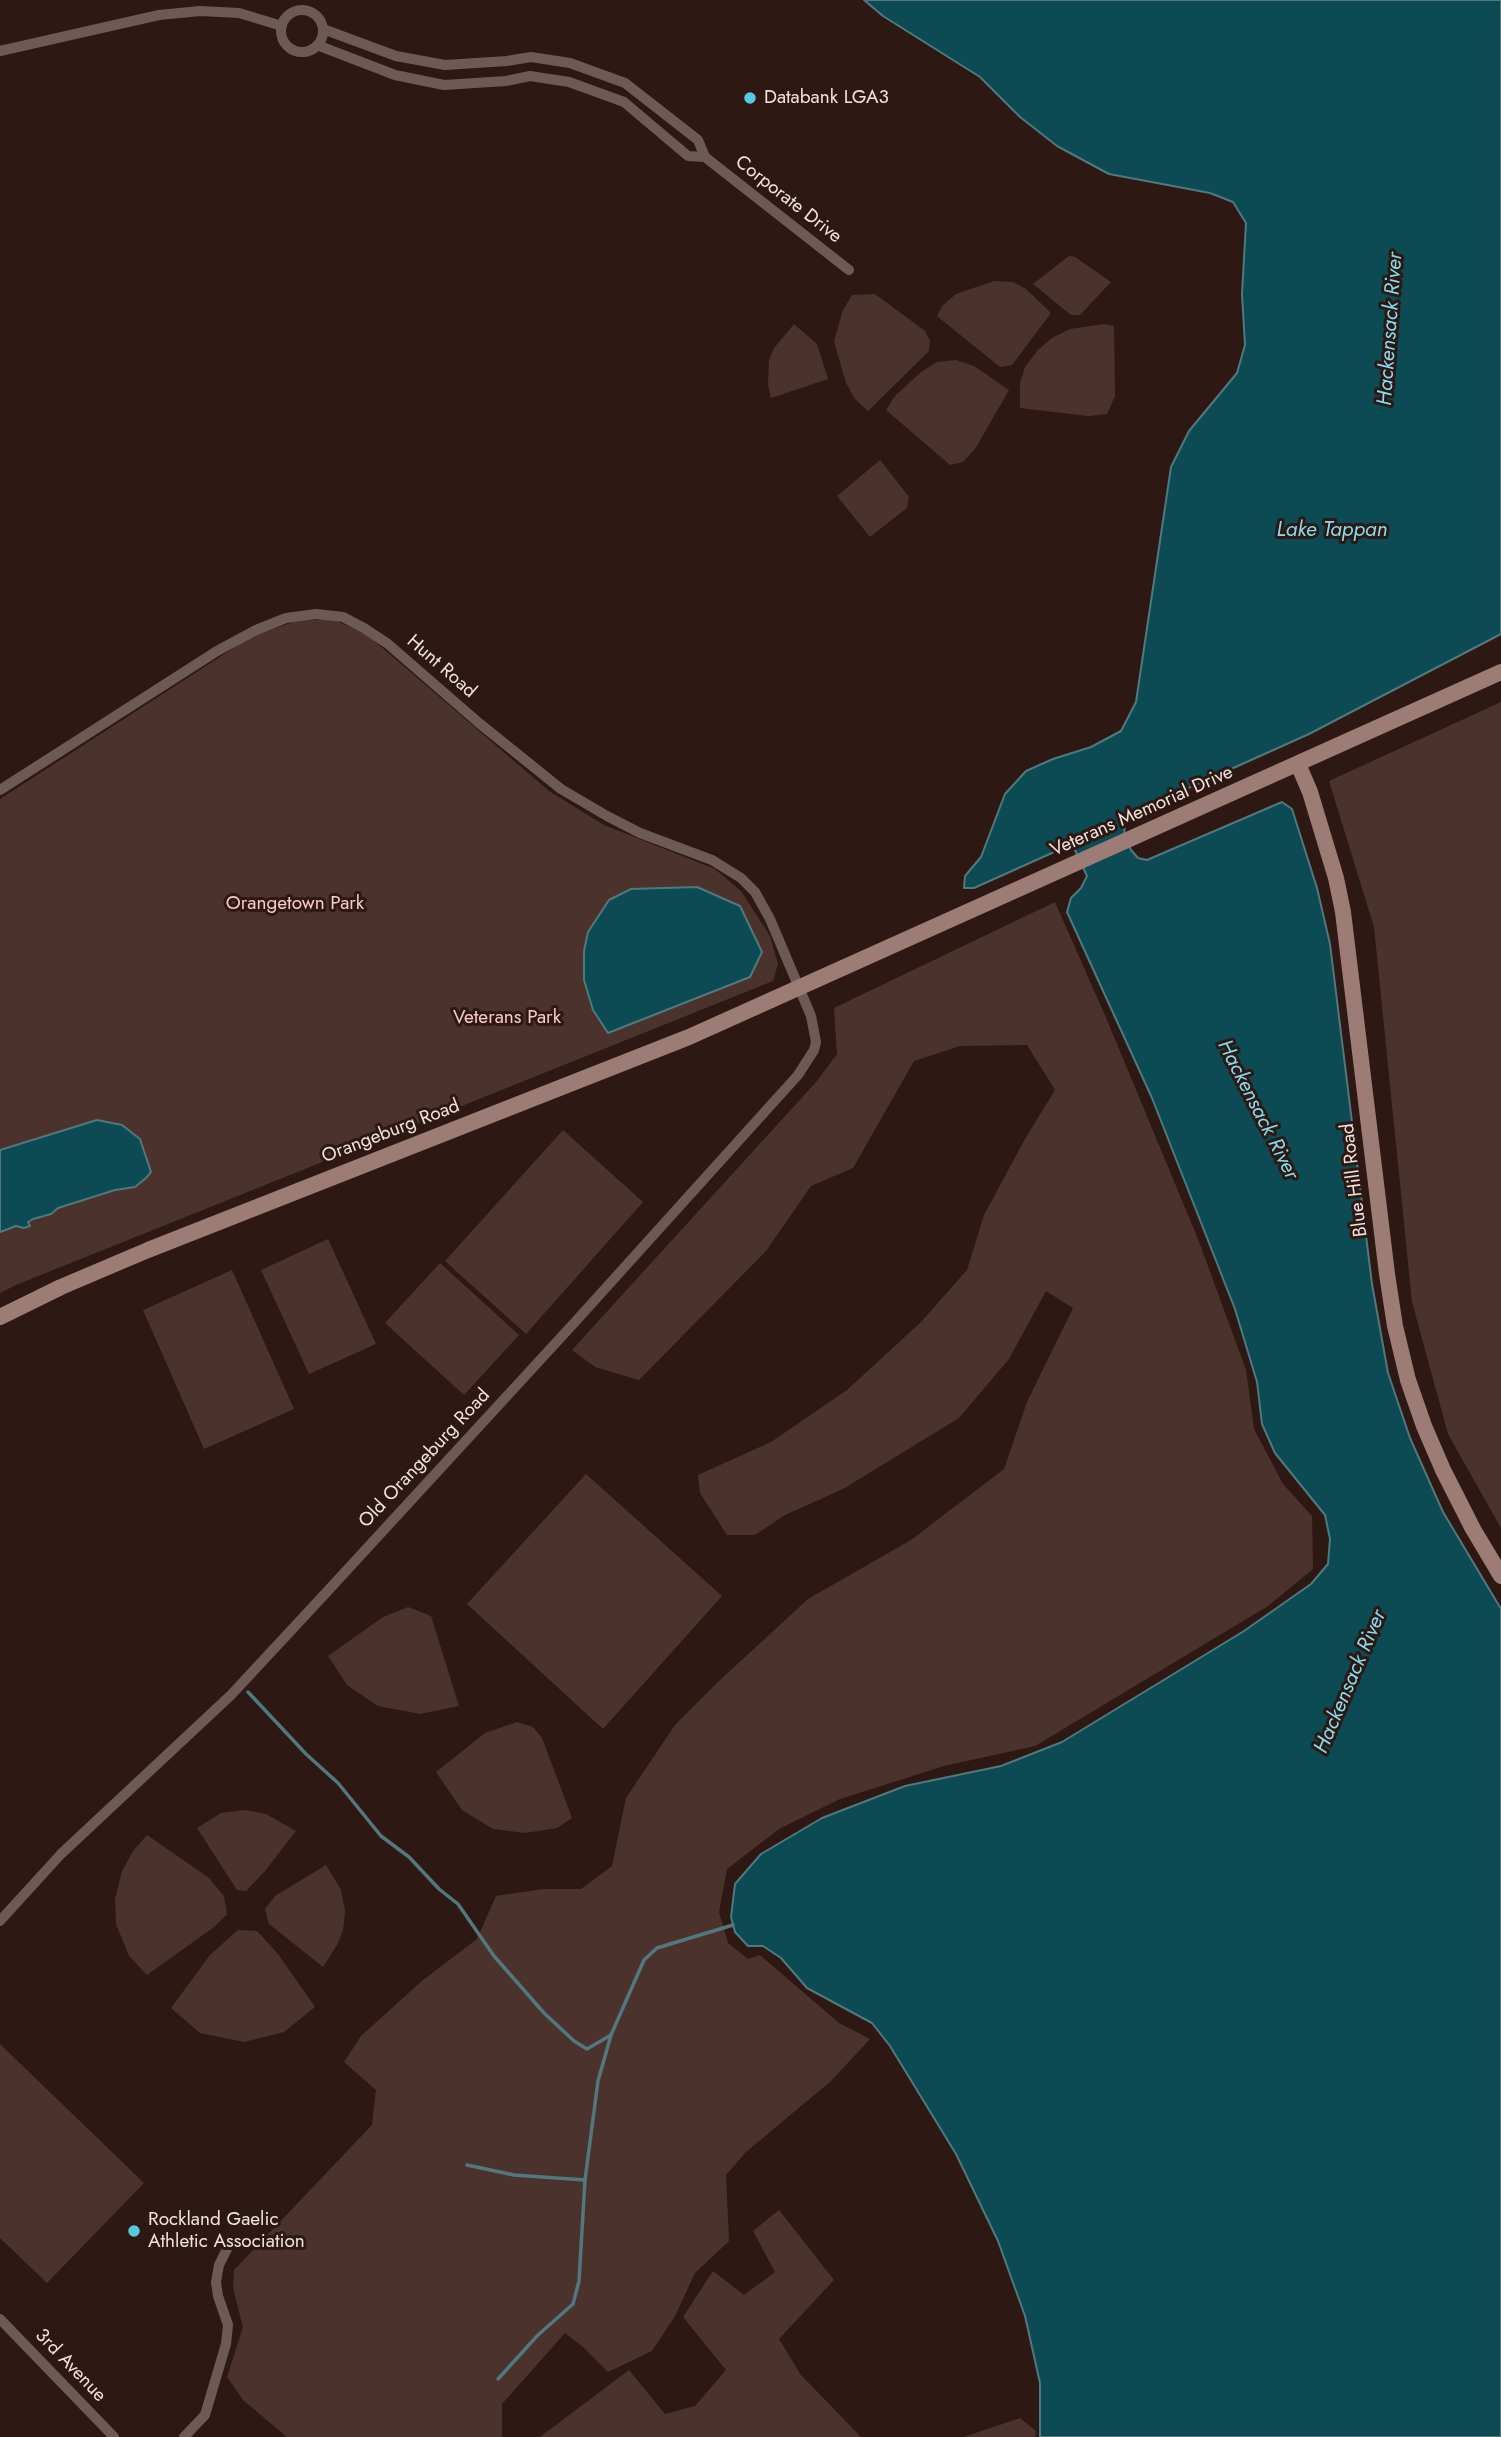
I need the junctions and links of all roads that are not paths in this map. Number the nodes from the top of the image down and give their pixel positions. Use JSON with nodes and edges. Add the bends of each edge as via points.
{"nodes":[{"id":1,"x":282,"y":26,"type":"junction"},
{"id":2,"x":323,"y":29,"type":"junction"},
{"id":3,"x":317,"y":45,"type":"junction"},
{"id":4,"x":380,"y":50,"type":"junction"},
{"id":5,"x":0,"y":51,"type":"edge"},
{"id":6,"x":449,"y":65,"type":"junction"},
{"id":7,"x":373,"y":67,"type":"junction"},
{"id":8,"x":448,"y":85,"type":"junction"},
{"id":9,"x":705,"y":157,"type":"junction"},
{"id":10,"x":849,"y":270,"type":"dead end"},
{"id":11,"x":1501,"y":672,"type":"edge"},
{"id":12,"x":1298,"y":764,"type":"junction"},
{"id":13,"x":0,"y":790,"type":"edge"},
{"id":14,"x":799,"y":988,"type":"junction"},
{"id":15,"x":0,"y":1317,"type":"edge"},
{"id":16,"x":1501,"y":1576,"type":"edge"},
{"id":17,"x":0,"y":1922,"type":"edge"},
{"id":18,"x":227,"y":2249,"type":"dead end"},
{"id":19,"x":0,"y":2319,"type":"edge"},
{"id":20,"x":114,"y":2437,"type":"edge"},
{"id":21,"x":184,"y":2437,"type":"edge"}],
"edges":[{"from":1,"to":2,"type":"street","name":"Corporate Drive","via":[[292,12],[306,10],[317,17]]},
{"from":1,"to":3,"type":"street","name":"Corporate Drive","via":[[282,37],[290,48],[303,52]]},
{"from":1,"to":5,"type":"street","via":[[236,13],[200,11],[159,15]]},
{"from":2,"to":3,"type":"street"},
{"from":2,"to":4,"type":"street","name":"Corporate Drive"},
{"from":3,"to":7,"type":"street","name":"Corporate Drive"},
{"from":4,"to":6,"type":"street","name":"Corporate Drive"},
{"from":4,"to":7,"type":"street"},
{"from":6,"to":8,"type":"street"},
{"from":6,"to":9,"type":"street","name":"Corporate Drive","via":[[531,57],[570,63],[625,83],[698,141]]},
{"from":7,"to":8,"type":"street","name":"Corporate Drive"},
{"from":8,"to":9,"type":"street","name":"Corporate Drive","via":[[530,76],[569,82],[624,102],[688,156]]},
{"from":9,"to":10,"type":"street","name":"Corporate Drive"},
{"from":11,"to":12,"type":"main road","name":"Veterans Memorial Drive"},
{"from":12,"to":14,"type":"main road","name":"Veterans Memorial Drive"},
{"from":12,"to":16,"type":"main road","name":"Blue Hill Road","via":[[1343,912],[1387,1274],[1408,1380],[1443,1470]]},
{"from":13,"to":14,"type":"street","name":"Hunt Road","via":[[256,630],[316,614],[343,617],[388,644],[561,789],[640,833],[712,860],[741,878],[765,909]]},
{"from":14,"to":15,"type":"main road","name":"Orangeburg Road","via":[[677,1042],[148,1250]]},
{"from":14,"to":17,"type":"street","name":"Old Orangeburg Road","via":[[816,1042],[797,1075],[231,1695],[61,1854]]},
{"from":18,"to":21,"type":"street","via":[[216,2282],[228,2325],[226,2344],[205,2415]]},
{"from":19,"to":20,"type":"street","name":"3rd Avenue"}]}
